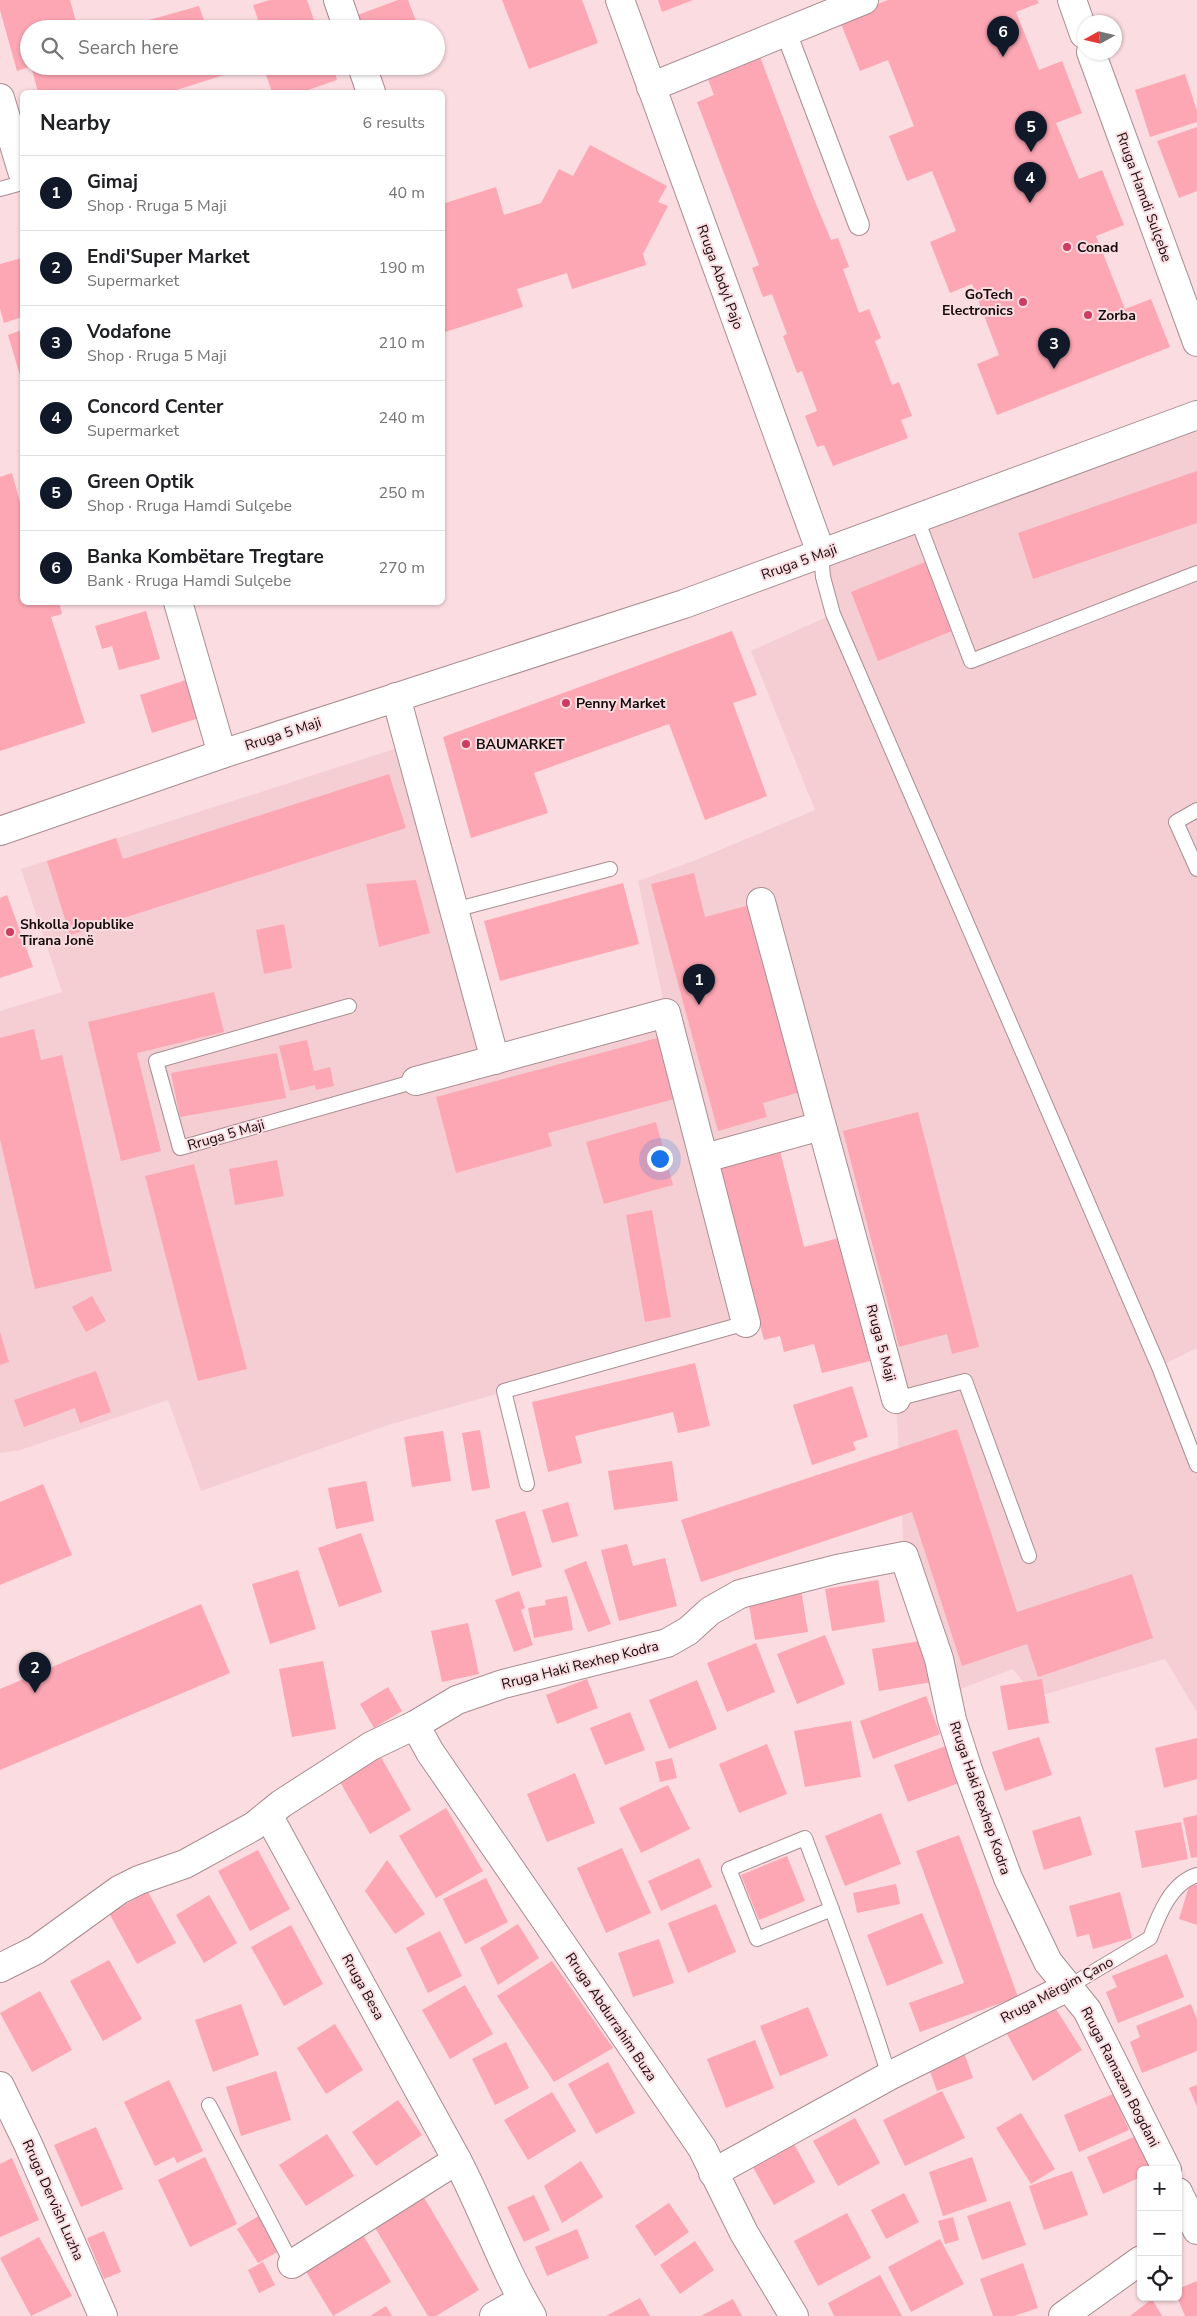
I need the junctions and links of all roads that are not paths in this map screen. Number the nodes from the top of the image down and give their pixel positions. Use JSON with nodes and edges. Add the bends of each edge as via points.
{"nodes":[{"id":1,"x":338,"y":0,"type":"edge"},
{"id":2,"x":620,"y":0,"type":"edge"},
{"id":3,"x":864,"y":0,"type":"edge"},
{"id":4,"x":1072,"y":0,"type":"edge"},
{"id":5,"x":1077,"y":15,"type":"edge"},
{"id":6,"x":345,"y":20,"type":"edge"},
{"id":7,"x":786,"y":32,"type":"junction"},
{"id":8,"x":1094,"y":60,"type":"edge"},
{"id":9,"x":365,"y":75,"type":"edge"},
{"id":10,"x":651,"y":87,"type":"junction"},
{"id":11,"x":370,"y":90,"type":"edge"},
{"id":12,"x":0,"y":98,"type":"edge"},
{"id":13,"x":20,"y":164,"type":"edge"},
{"id":14,"x":20,"y":184,"type":"edge"},
{"id":15,"x":0,"y":189,"type":"edge"},
{"id":16,"x":859,"y":225,"type":"dead end"},
{"id":17,"x":1197,"y":342,"type":"edge"},
{"id":18,"x":1197,"y":414,"type":"edge"},
{"id":19,"x":916,"y":520,"type":"junction"},
{"id":20,"x":821,"y":554,"type":"junction"},
{"id":21,"x":1197,"y":573,"type":"edge"},
{"id":22,"x":179,"y":605,"type":"edge"},
{"id":23,"x":396,"y":697,"type":"junction"},
{"id":24,"x":222,"y":754,"type":"junction"},
{"id":25,"x":1197,"y":810,"type":"edge"},
{"id":26,"x":0,"y":831,"type":"edge"},
{"id":27,"x":610,"y":869,"type":"dead end"},
{"id":28,"x":1197,"y":869,"type":"edge"},
{"id":29,"x":761,"y":902,"type":"dead end"},
{"id":30,"x":454,"y":910,"type":"junction"},
{"id":31,"x":349,"y":1006,"type":"dead end"},
{"id":32,"x":495,"y":1060,"type":"junction"},
{"id":33,"x":416,"y":1081,"type":"joint"},
{"id":34,"x":821,"y":1126,"type":"junction"},
{"id":35,"x":705,"y":1158,"type":"junction"},
{"id":36,"x":746,"y":1323,"type":"joint"},
{"id":37,"x":896,"y":1399,"type":"joint"},
{"id":38,"x":1197,"y":1465,"type":"edge"},
{"id":39,"x":527,"y":1484,"type":"dead end"},
{"id":40,"x":1029,"y":1556,"type":"dead end"},
{"id":41,"x":415,"y":1725,"type":"junction"},
{"id":42,"x":268,"y":1815,"type":"junction"},
{"id":43,"x":1197,"y":1875,"type":"edge"},
{"id":44,"x":832,"y":1909,"type":"junction"},
{"id":45,"x":0,"y":1968,"type":"edge"},
{"id":46,"x":1068,"y":1987,"type":"junction"},
{"id":47,"x":889,"y":2076,"type":"junction"},
{"id":48,"x":0,"y":2086,"type":"edge"},
{"id":49,"x":209,"y":2105,"type":"dead end"},
{"id":50,"x":458,"y":2160,"type":"junction"},
{"id":51,"x":1165,"y":2166,"type":"edge"},
{"id":52,"x":713,"y":2173,"type":"junction"},
{"id":53,"x":1182,"y":2204,"type":"edge"},
{"id":54,"x":1190,"y":2229,"type":"edge"},
{"id":55,"x":1137,"y":2263,"type":"edge"},
{"id":56,"x":292,"y":2264,"type":"joint"},
{"id":57,"x":527,"y":2308,"type":"edge"},
{"id":58,"x":103,"y":2316,"type":"edge"},
{"id":59,"x":494,"y":2316,"type":"edge"},
{"id":60,"x":794,"y":2316,"type":"edge"},
{"id":61,"x":1063,"y":2316,"type":"edge"}],
"edges":[{"from":1,"to":6,"type":"street"},
{"from":2,"to":10,"type":"street","name":"Rruga Abdyl Pajo"},
{"from":3,"to":7,"type":"street"},
{"from":4,"to":5,"type":"street"},
{"from":7,"to":10,"type":"street"},
{"from":7,"to":16,"type":"street"},
{"from":8,"to":17,"type":"street","name":"Rruga Hamdi Sulçebe"},
{"from":9,"to":11,"type":"street"},
{"from":10,"to":20,"type":"street","name":"Rruga Abdyl Pajo"},
{"from":12,"to":13,"type":"street"},
{"from":14,"to":15,"type":"lane"},
{"from":18,"to":19,"type":"street","name":"Rruga 5 Maji"},
{"from":19,"to":20,"type":"street","name":"Rruga 5 Maji"},
{"from":19,"to":21,"type":"lane","via":[[971,661]]},
{"from":20,"to":23,"type":"street","name":"Rruga 5 Maji","via":[[684,604]]},
{"from":20,"to":38,"type":"lane","via":[[823,577],[833,614],[1155,1357]]},
{"from":22,"to":24,"type":"street"},
{"from":23,"to":24,"type":"street","name":"Rruga 5 Maji"},
{"from":23,"to":30,"type":"street"},
{"from":24,"to":26,"type":"street","name":"Rruga 5 Maji"},
{"from":25,"to":28,"type":"lane","via":[[1176,822]]},
{"from":27,"to":30,"type":"lane"},
{"from":29,"to":34,"type":"street","name":"Rruga 5 Maji"},
{"from":30,"to":32,"type":"street"},
{"from":31,"to":33,"type":"lane","name":"Rruga 5 Maji","via":[[156,1061],[180,1148]]},
{"from":32,"to":33,"type":"street","name":"Rruga 5 Maji"},
{"from":32,"to":35,"type":"street","name":"Rruga 5 Maji","via":[[666,1013]]},
{"from":34,"to":35,"type":"street"},
{"from":34,"to":37,"type":"street","name":"Rruga 5 Maji"},
{"from":35,"to":36,"type":"street","name":"Rruga 5 Maji"},
{"from":36,"to":39,"type":"lane","name":"Rruga 5 Maji","via":[[504,1391]]},
{"from":37,"to":40,"type":"lane","name":"Rruga 5 Maji","via":[[965,1381]]},
{"from":41,"to":42,"type":"street","name":"Rruga Haki Rexhep Kodra","via":[[371,1746]]},
{"from":41,"to":46,"type":"street","name":"Rruga Haki Rexhep Kodra","via":[[457,1700],[503,1684],[667,1643],[688,1631],[710,1611],[740,1594],[904,1556],[938,1659],[968,1770],[1008,1878],[1044,1955]]},
{"from":41,"to":52,"type":"street","name":"Rruga Abdurrahim Buza","via":[[430,1752],[702,2148]]},
{"from":42,"to":45,"type":"street","name":"Rruga Haki Rexhep Kodra","via":[[185,1864],[119,1890],[36,1950]]},
{"from":42,"to":50,"type":"street","name":"Rruga Besa"},
{"from":43,"to":46,"type":"lane","name":"Rruga Mërgim Çano","via":[[1185,1879],[1160,1911],[1150,1938]]},
{"from":44,"to":44,"type":"lane","via":[[804,1838],[729,1868],[757,1940]]},
{"from":44,"to":47,"type":"lane","via":[[863,1991]]},
{"from":46,"to":47,"type":"street","name":"Rruga Mërgim Çano"},
{"from":46,"to":51,"type":"street","name":"Rruga Ramazan Bogdani","via":[[1087,2010]]},
{"from":47,"to":52,"type":"street","name":"Rruga Mërgim Çano"},
{"from":48,"to":58,"type":"street","name":"Rruga Dervish Luzha"},
{"from":49,"to":56,"type":"lane"},
{"from":50,"to":56,"type":"street"},
{"from":50,"to":57,"type":"street","name":"Rruga Besa"},
{"from":52,"to":60,"type":"street","name":"Rruga Abdurrahim Buza"},
{"from":53,"to":54,"type":"street"},
{"from":55,"to":61,"type":"street"},
{"from":57,"to":59,"type":"street"}]}
